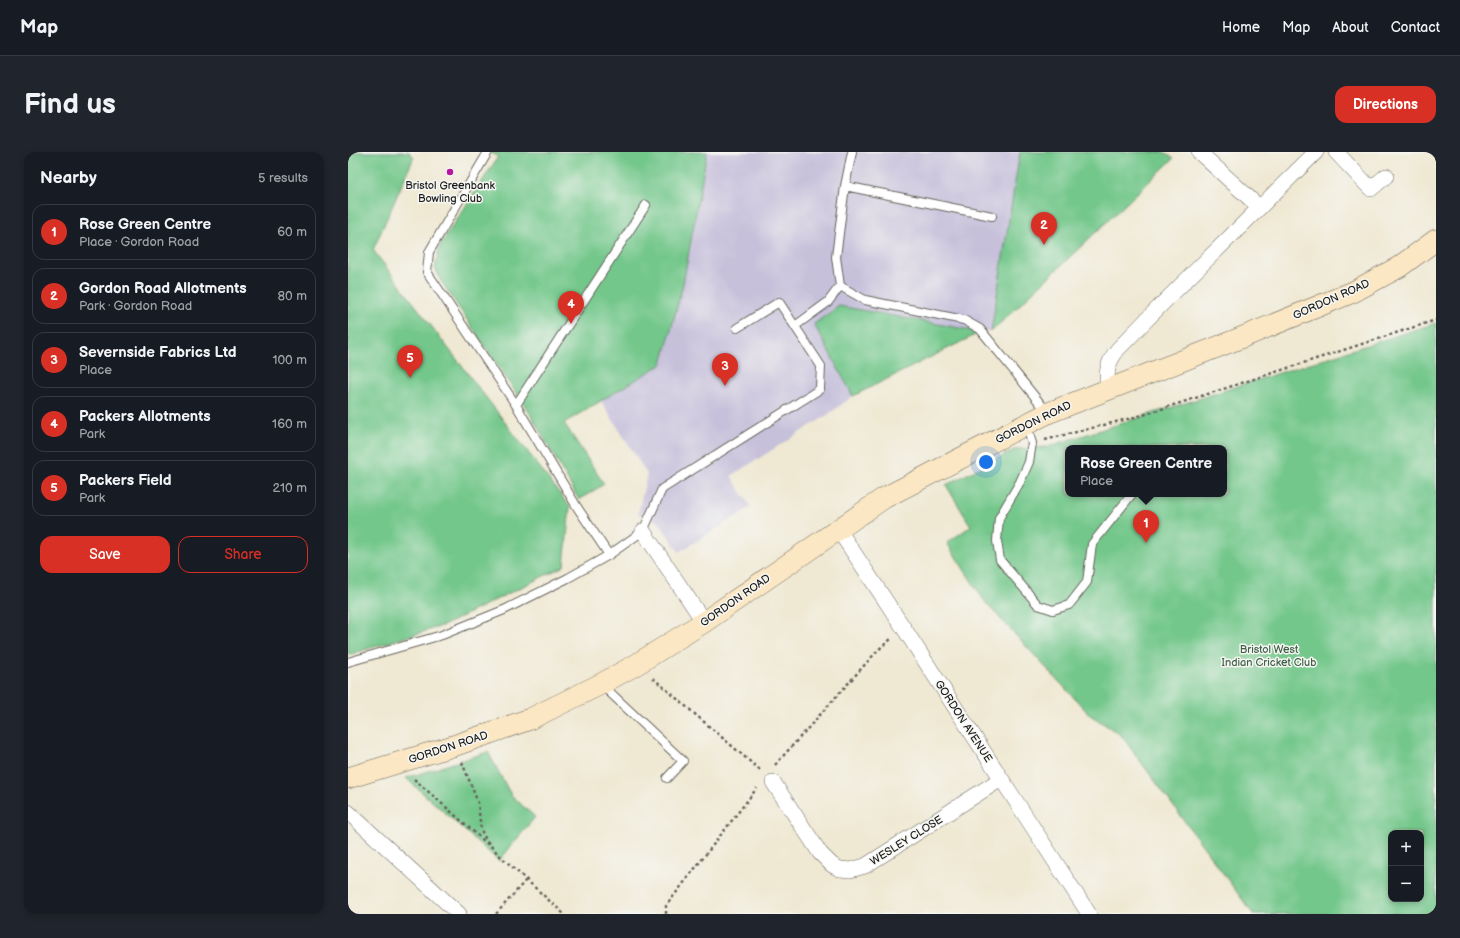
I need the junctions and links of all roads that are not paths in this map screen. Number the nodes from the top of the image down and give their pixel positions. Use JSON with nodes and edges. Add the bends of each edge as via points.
{"nodes":[{"id":1,"x":488,"y":152,"type":"edge"},
{"id":2,"x":852,"y":152,"type":"edge"},
{"id":3,"x":1199,"y":152,"type":"edge"},
{"id":4,"x":1316,"y":152,"type":"edge"},
{"id":5,"x":1336,"y":152,"type":"edge"},
{"id":6,"x":1386,"y":176,"type":"dead end"},
{"id":7,"x":845,"y":186,"type":"junction"},
{"id":8,"x":646,"y":204,"type":"dead end"},
{"id":9,"x":1259,"y":208,"type":"junction"},
{"id":10,"x":992,"y":216,"type":"dead end"},
{"id":11,"x":1436,"y":240,"type":"edge"},
{"id":12,"x":840,"y":286,"type":"junction"},
{"id":13,"x":795,"y":326,"type":"junction"},
{"id":14,"x":737,"y":328,"type":"dead end"},
{"id":15,"x":1107,"y":389,"type":"junction"},
{"id":16,"x":516,"y":404,"type":"junction"},
{"id":17,"x":1048,"y":414,"type":"junction"},
{"id":18,"x":1029,"y":434,"type":"junction"},
{"id":19,"x":1130,"y":497,"type":"edge"},
{"id":20,"x":838,"y":529,"type":"junction"},
{"id":21,"x":643,"y":531,"type":"junction"},
{"id":22,"x":609,"y":555,"type":"junction"},
{"id":23,"x":704,"y":622,"type":"junction"},
{"id":24,"x":348,"y":662,"type":"edge"},
{"id":25,"x":602,"y":684,"type":"junction"},
{"id":26,"x":348,"y":778,"type":"edge"},
{"id":27,"x":667,"y":778,"type":"dead end"},
{"id":28,"x":770,"y":778,"type":"road end"},
{"id":29,"x":1001,"y":779,"type":"junction"},
{"id":30,"x":348,"y":812,"type":"edge"},
{"id":31,"x":459,"y":914,"type":"edge"},
{"id":32,"x":1089,"y":914,"type":"edge"}],
"edges":[{"from":1,"to":16,"type":"lane","via":[[429,252],[427,272]]},
{"from":2,"to":7,"type":"lane"},
{"from":3,"to":9,"type":"street"},
{"from":4,"to":9,"type":"street"},
{"from":5,"to":6,"type":"street","via":[[1371,189]]},
{"from":7,"to":10,"type":"lane"},
{"from":7,"to":12,"type":"lane","via":[[836,257]]},
{"from":8,"to":16,"type":"lane"},
{"from":9,"to":15,"type":"street","via":[[1113,355],[1107,370]]},
{"from":11,"to":15,"type":"main road","name":"GORDON ROAD","via":[[1399,267],[1353,292]]},
{"from":12,"to":13,"type":"lane","via":[[828,302]]},
{"from":12,"to":17,"type":"lane","via":[[865,300],[964,320],[980,329]]},
{"from":13,"to":14,"type":"lane","via":[[779,302]]},
{"from":13,"to":21,"type":"lane","via":[[821,366],[820,389],[662,489]]},
{"from":15,"to":17,"type":"main road","name":"GORDON ROAD"},
{"from":16,"to":22,"type":"lane"},
{"from":17,"to":18,"type":"main road","name":"GORDON ROAD"},
{"from":18,"to":19,"type":"lane","via":[[1029,462],[999,518],[997,541],[1000,560],[1038,605],[1053,610],[1069,605],[1087,582],[1092,544]]},
{"from":18,"to":20,"type":"main road","name":"GORDON ROAD","via":[[884,498]]},
{"from":20,"to":23,"type":"main road","name":"GORDON ROAD"},
{"from":20,"to":29,"type":"street","name":"GORDON AVENUE"},
{"from":21,"to":22,"type":"lane"},
{"from":21,"to":23,"type":"street"},
{"from":22,"to":24,"type":"lane","via":[[504,610],[442,635]]},
{"from":23,"to":25,"type":"main road","name":"GORDON ROAD"},
{"from":25,"to":26,"type":"main road","name":"GORDON ROAD","via":[[530,719]]},
{"from":25,"to":27,"type":"lane","via":[[683,761]]},
{"from":28,"to":29,"type":"street","name":"WESLEY CLOSE","via":[[820,853],[832,865],[850,870],[865,866]]},
{"from":29,"to":32,"type":"street","name":"GORDON AVENUE"},
{"from":30,"to":31,"type":"street"}]}
